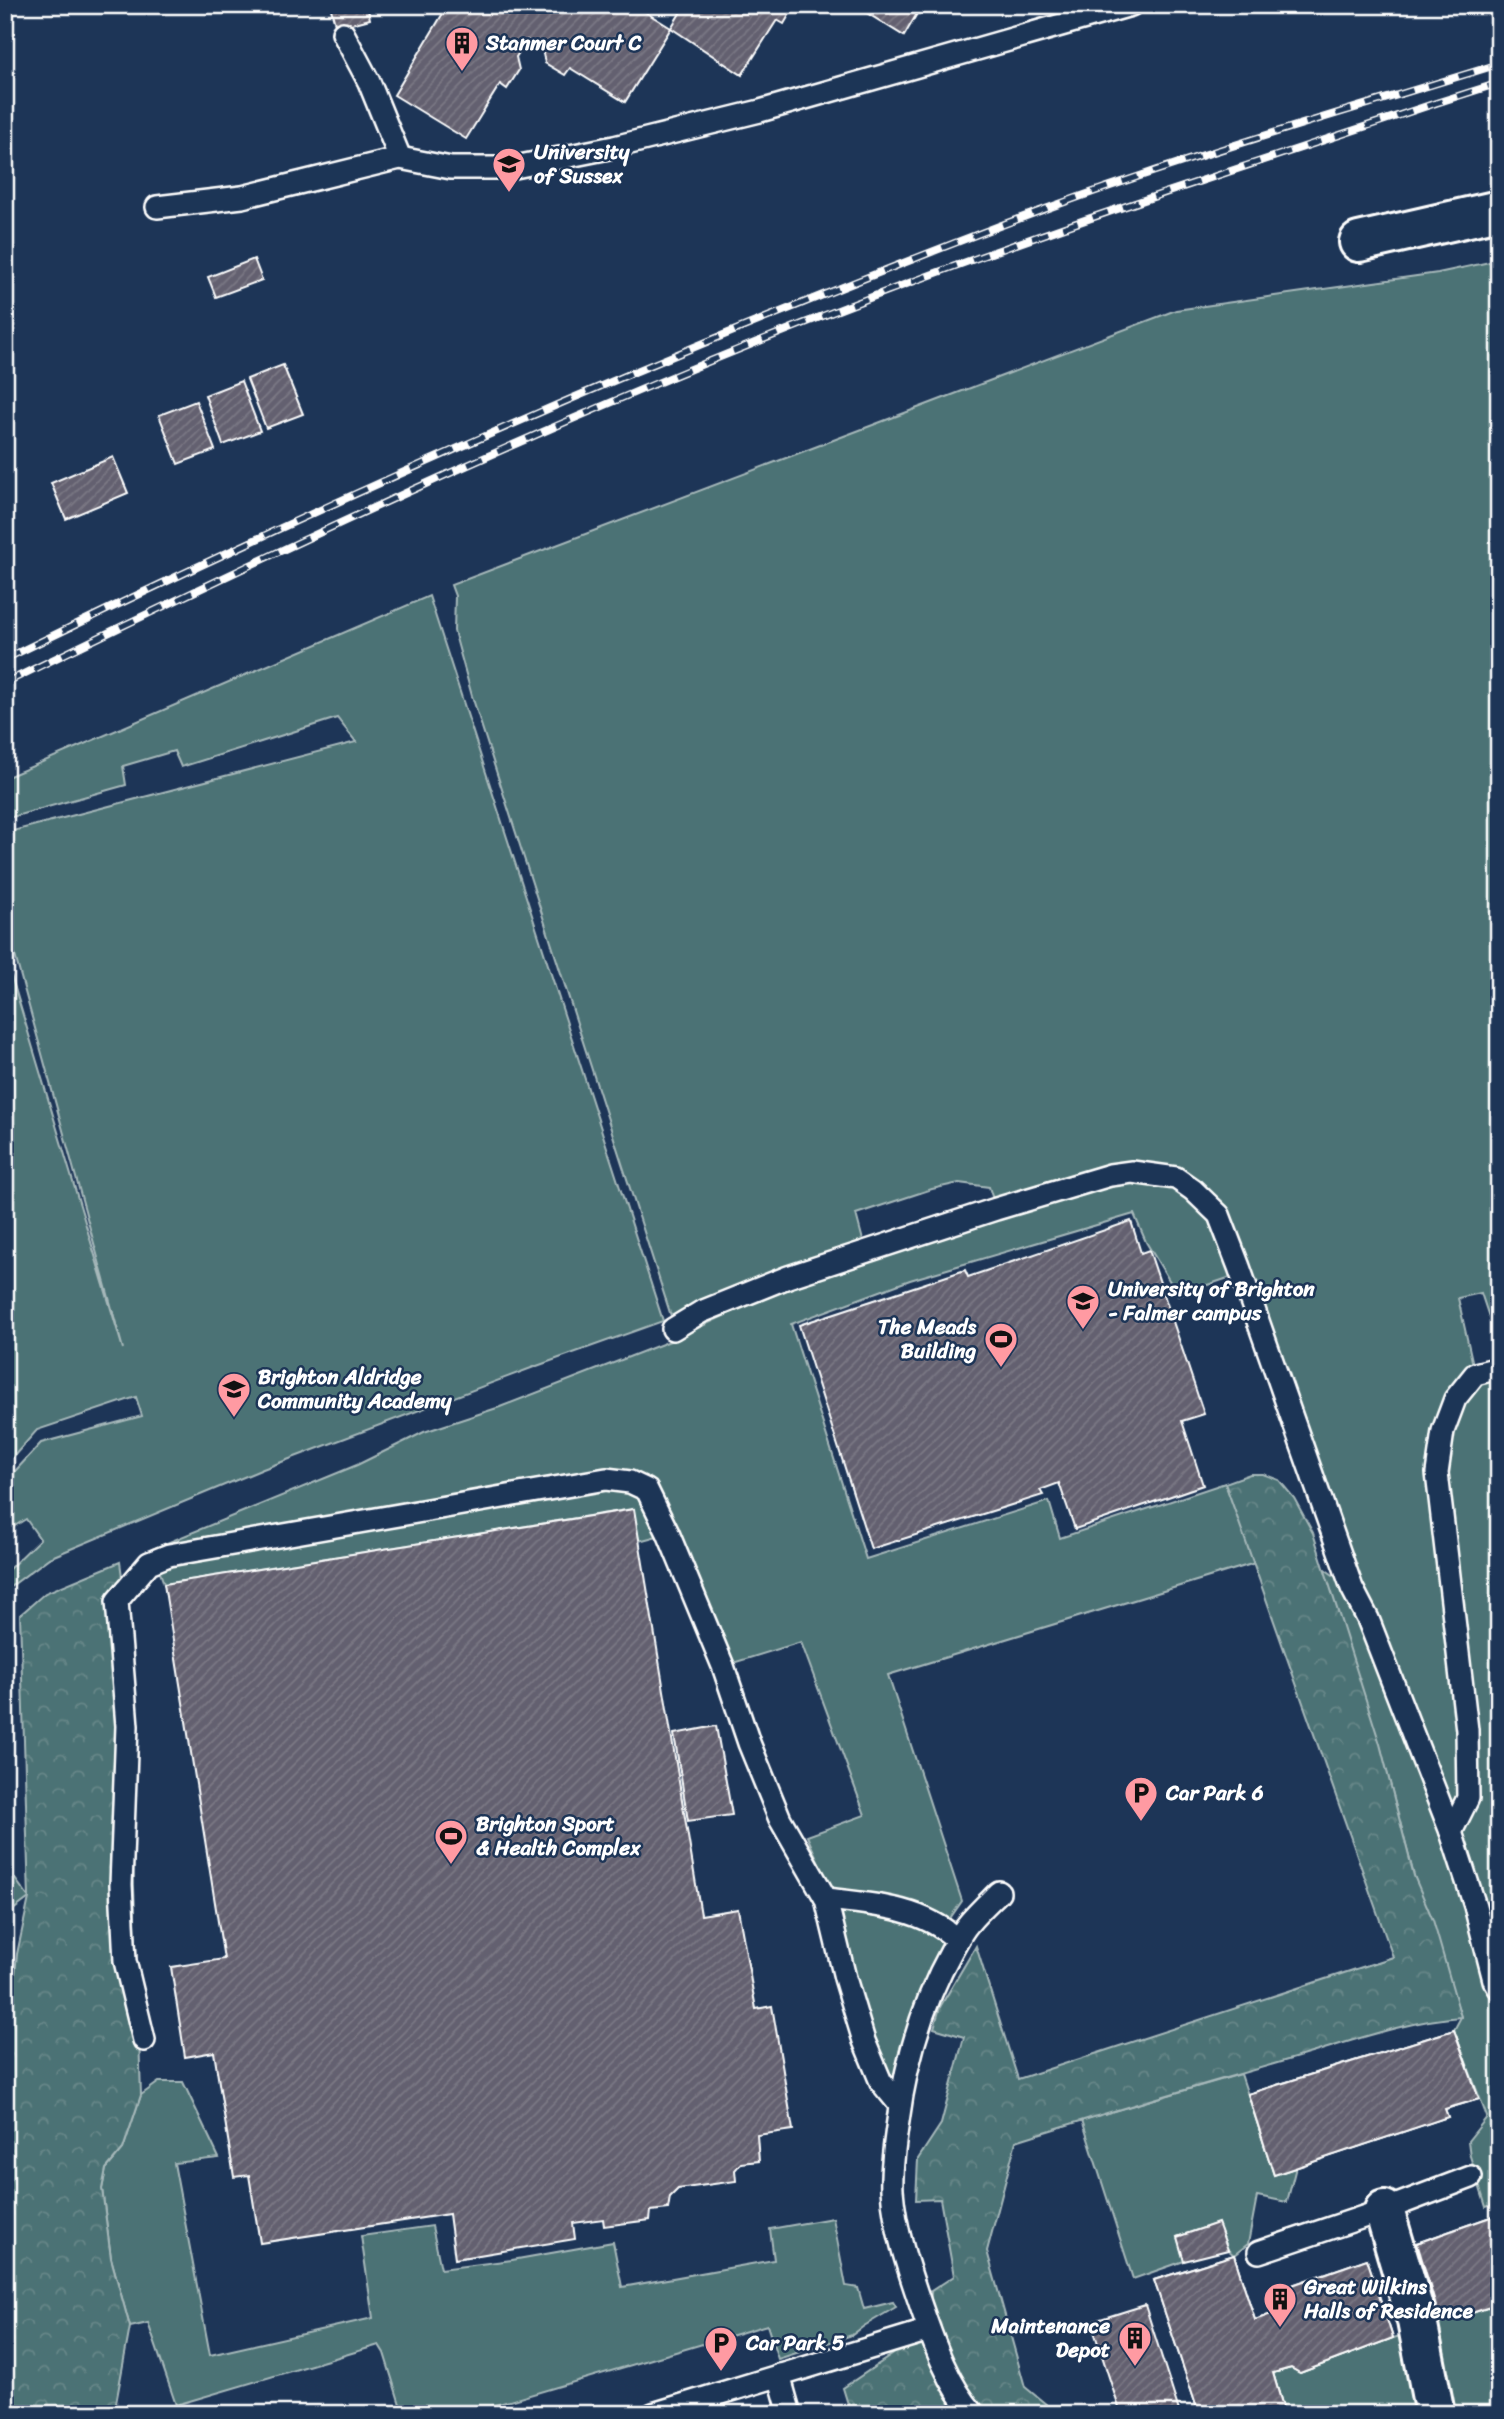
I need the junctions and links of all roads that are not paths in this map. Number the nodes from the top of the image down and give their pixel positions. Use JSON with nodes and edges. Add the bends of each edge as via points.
{"nodes":[{"id":1,"x":1131,"y":5,"type":"edge"},
{"id":2,"x":343,"y":33,"type":"dead end"},
{"id":3,"x":400,"y":158,"type":"junction"},
{"id":4,"x":158,"y":206,"type":"dead end"},
{"id":5,"x":1499,"y":210,"type":"edge"},
{"id":6,"x":1359,"y":242,"type":"dead end"},
{"id":7,"x":673,"y":1329,"type":"dead end"},
{"id":8,"x":1499,"y":1368,"type":"edge"},
{"id":9,"x":1451,"y":1832,"type":"junction"},
{"id":10,"x":999,"y":1892,"type":"dead end"},
{"id":11,"x":826,"y":1899,"type":"junction"},
{"id":12,"x":957,"y":1940,"type":"junction"},
{"id":13,"x":1499,"y":1988,"type":"edge"},
{"id":14,"x":144,"y":2040,"type":"dead end"},
{"id":15,"x":900,"y":2105,"type":"junction"},
{"id":16,"x":1471,"y":2177,"type":"dead end"},
{"id":17,"x":1384,"y":2210,"type":"junction"},
{"id":18,"x":1259,"y":2252,"type":"dead end"},
{"id":19,"x":929,"y":2330,"type":"junction"},
{"id":20,"x":779,"y":2375,"type":"junction"},
{"id":21,"x":653,"y":2414,"type":"edge"},
{"id":22,"x":790,"y":2414,"type":"edge"},
{"id":23,"x":974,"y":2414,"type":"edge"},
{"id":24,"x":1435,"y":2414,"type":"edge"}],
"edges":[{"from":1,"to":3,"type":"lane","via":[[760,111],[614,147],[510,168],[451,167]]},
{"from":2,"to":3,"type":"lane"},
{"from":3,"to":4,"type":"lane","via":[[242,197]]},
{"from":5,"to":6,"type":"street"},
{"from":7,"to":9,"type":"lane","via":[[701,1312],[788,1277],[996,1209],[1110,1175],[1132,1172],[1175,1178],[1219,1215],[1352,1588]]},
{"from":8,"to":9,"type":"lane","via":[[1475,1374],[1455,1399],[1443,1431],[1437,1473],[1467,1730],[1468,1798]]},
{"from":9,"to":13,"type":"lane"},
{"from":10,"to":12,"type":"lane"},
{"from":11,"to":12,"type":"lane","via":[[919,1916],[944,1927]]},
{"from":11,"to":14,"type":"lane","via":[[780,1819],[723,1665],[647,1490],[606,1479],[574,1483],[169,1556],[149,1563],[117,1601],[127,1726],[121,1885],[125,1961]]},
{"from":11,"to":15,"type":"lane","via":[[864,2041],[881,2082]]},
{"from":12,"to":15,"type":"lane","via":[[925,2005]]},
{"from":15,"to":19,"type":"lane","via":[[892,2189],[909,2272]]},
{"from":16,"to":17,"type":"lane"},
{"from":17,"to":18,"type":"lane"},
{"from":17,"to":24,"type":"street","via":[[1417,2321]]},
{"from":19,"to":20,"type":"lane"},
{"from":19,"to":23,"type":"lane","via":[[948,2373]]},
{"from":20,"to":21,"type":"lane"},
{"from":20,"to":22,"type":"lane"}]}
